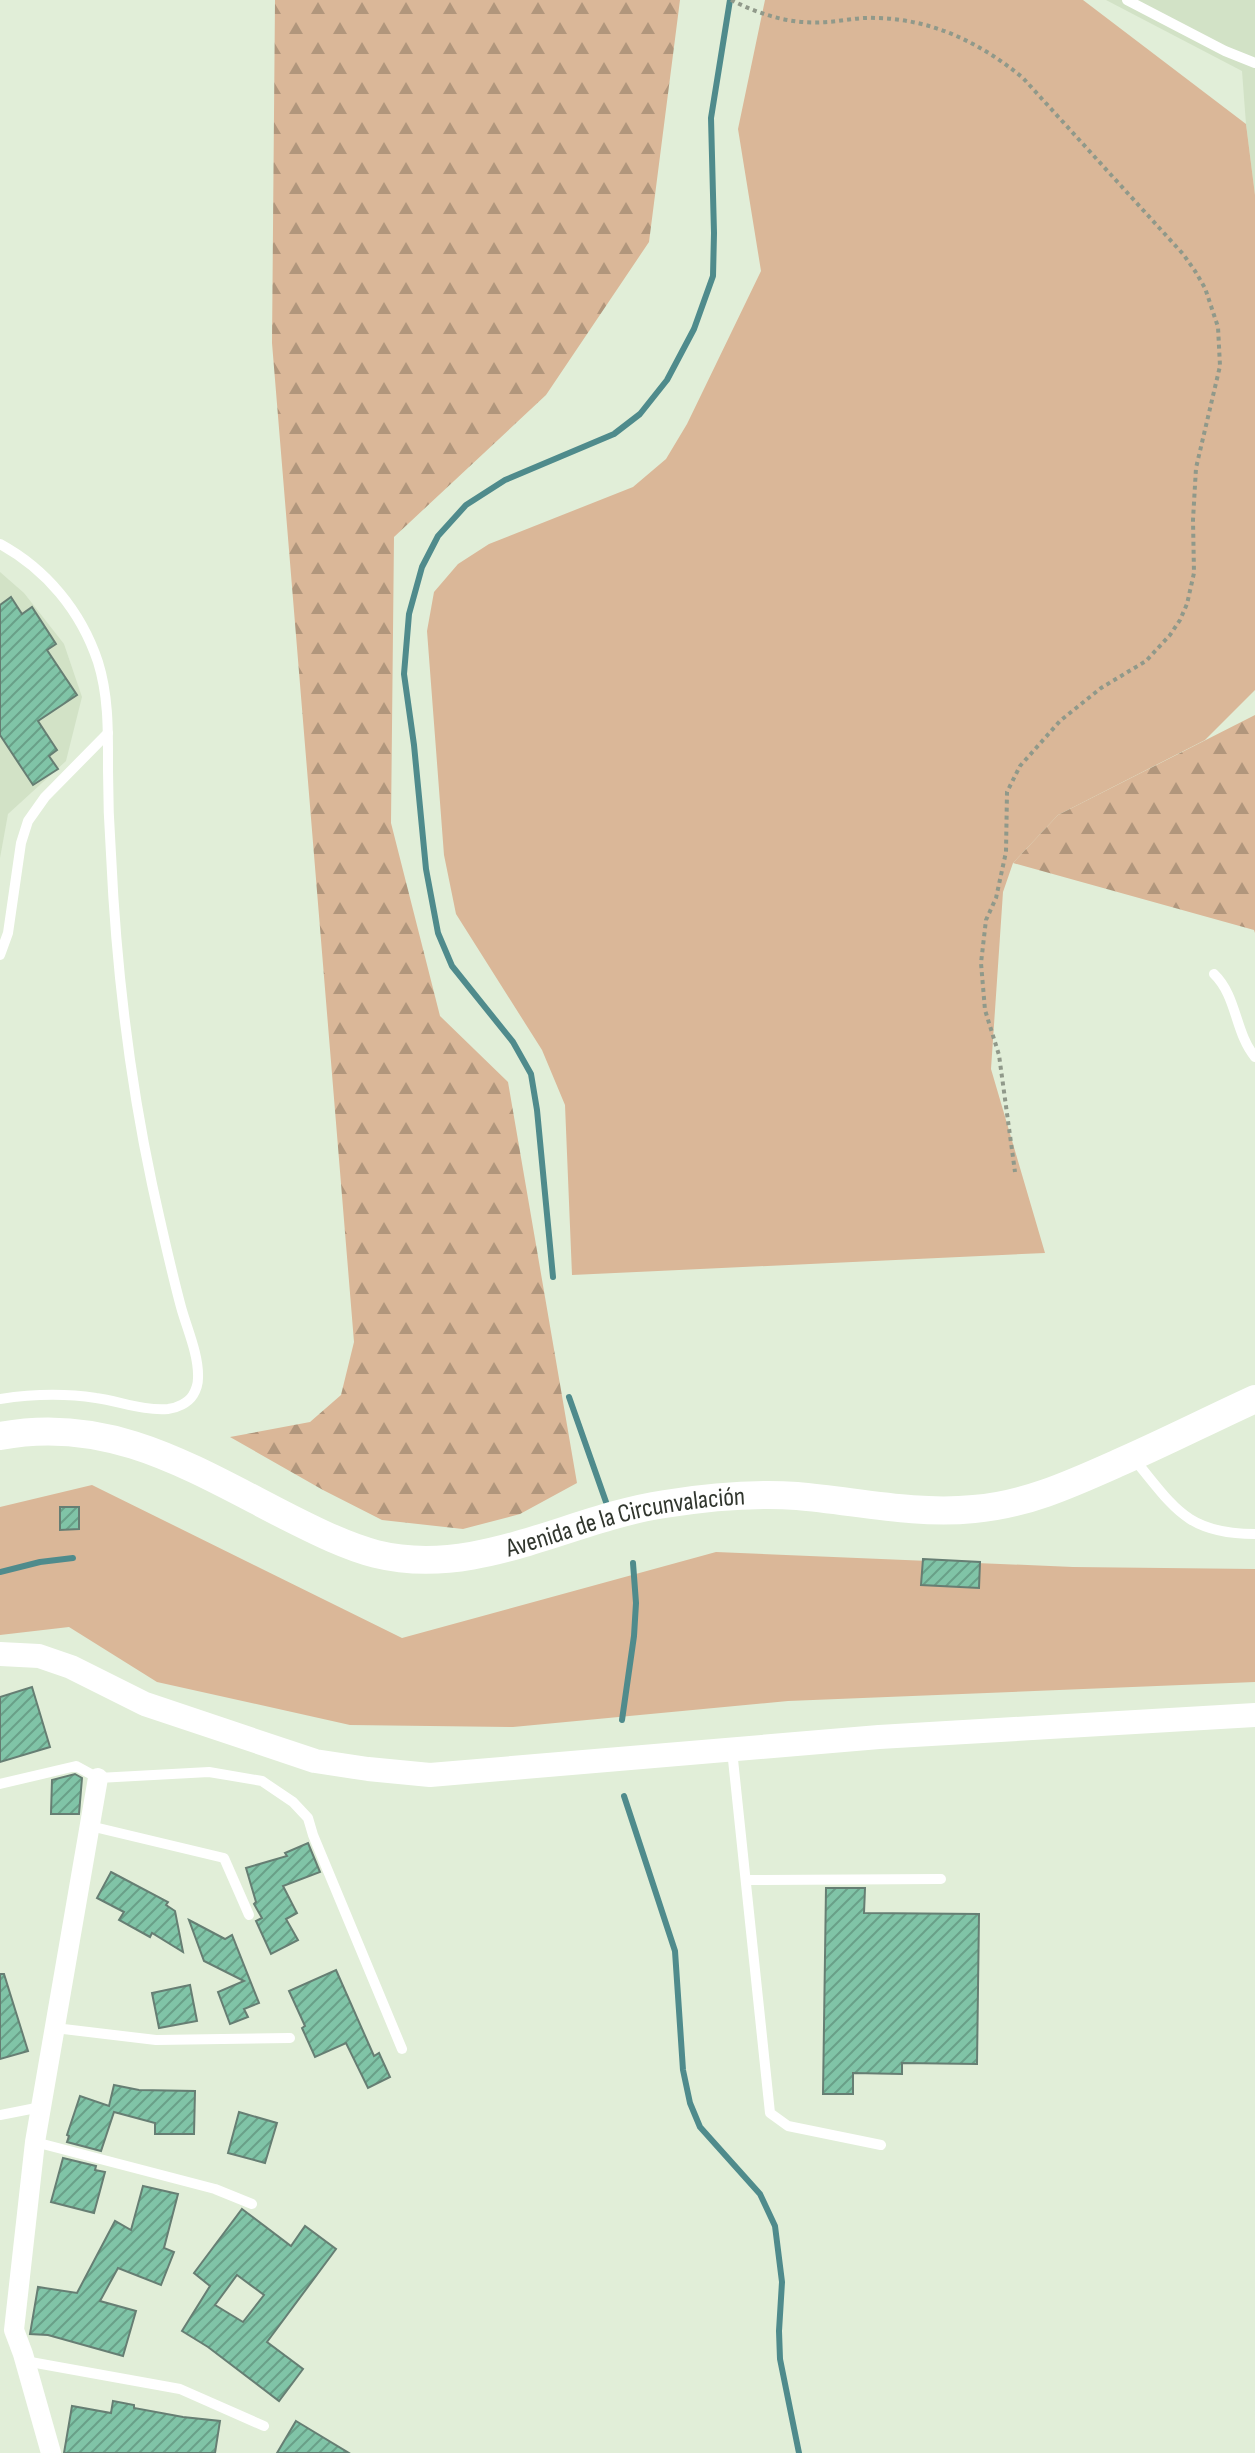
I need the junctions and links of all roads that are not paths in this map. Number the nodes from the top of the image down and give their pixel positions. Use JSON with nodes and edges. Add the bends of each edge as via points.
{"nodes":[{"id":1,"x":1127,"y":0,"type":"edge"},
{"id":2,"x":1255,"y":63,"type":"edge"},
{"id":3,"x":0,"y":544,"type":"edge"},
{"id":4,"x":108,"y":733,"type":"junction"},
{"id":5,"x":0,"y":955,"type":"edge"},
{"id":6,"x":1214,"y":974,"type":"dead end"},
{"id":7,"x":1255,"y":1057,"type":"edge"},
{"id":8,"x":0,"y":1399,"type":"edge"},
{"id":9,"x":1255,"y":1399,"type":"edge"},
{"id":10,"x":0,"y":1436,"type":"edge"},
{"id":11,"x":1132,"y":1457,"type":"junction"},
{"id":12,"x":1255,"y":1534,"type":"edge"},
{"id":13,"x":0,"y":1654,"type":"edge"},
{"id":14,"x":1255,"y":1715,"type":"edge"},
{"id":15,"x":732,"y":1749,"type":"junction"},
{"id":16,"x":98,"y":1778,"type":"junction"},
{"id":17,"x":0,"y":1784,"type":"edge"},
{"id":18,"x":90,"y":1826,"type":"junction"},
{"id":19,"x":941,"y":1879,"type":"dead end"},
{"id":20,"x":746,"y":1880,"type":"junction"},
{"id":21,"x":249,"y":1915,"type":"dead end"},
{"id":22,"x":55,"y":2028,"type":"junction"},
{"id":23,"x":290,"y":2038,"type":"dead end"},
{"id":24,"x":402,"y":2049,"type":"dead end"},
{"id":25,"x":41,"y":2107,"type":"junction"},
{"id":26,"x":0,"y":2115,"type":"edge"},
{"id":27,"x":35,"y":2142,"type":"junction"},
{"id":28,"x":881,"y":2145,"type":"dead end"},
{"id":29,"x":252,"y":2204,"type":"dead end"},
{"id":30,"x":8,"y":2337,"type":"edge"},
{"id":31,"x":25,"y":2361,"type":"junction"},
{"id":32,"x":264,"y":2426,"type":"dead end"},
{"id":33,"x":51,"y":2453,"type":"edge"}],
"edges":[{"from":1,"to":2,"type":"lane"},
{"from":3,"to":4,"type":"lane","via":[[44,576],[77,616],[105,689]]},
{"from":4,"to":5,"type":"lane","via":[[28,821]]},
{"from":4,"to":8,"type":"lane","via":[[113,902],[130,1057],[151,1180],[198,1379],[187,1402],[170,1409],[71,1395]]},
{"from":6,"to":7,"type":"lane","via":[[1226,989]]},
{"from":9,"to":11,"type":"main road","name":"Avenida de la Circunvalación"},
{"from":10,"to":11,"type":"main road","name":"Avenida de la Circunvalación","via":[[71,1431],[125,1441],[345,1543],[374,1554],[433,1560],[502,1550],[618,1515],[701,1498],[797,1496],[930,1511],[975,1509],[1035,1498]]},
{"from":11,"to":12,"type":"lane","via":[[1173,1506],[1200,1526]]},
{"from":13,"to":15,"type":"street","via":[[39,1656],[158,1709],[315,1761],[368,1769],[430,1775]]},
{"from":14,"to":15,"type":"street"},
{"from":15,"to":20,"type":"lane"},
{"from":16,"to":17,"type":"lane","via":[[76,1766]]},
{"from":16,"to":18,"type":"street"},
{"from":16,"to":24,"type":"lane","via":[[209,1772],[262,1781],[293,1802],[308,1818]]},
{"from":18,"to":21,"type":"lane","via":[[224,1858]]},
{"from":18,"to":22,"type":"street"},
{"from":19,"to":20,"type":"lane"},
{"from":20,"to":28,"type":"lane","via":[[770,2113],[788,2126]]},
{"from":22,"to":23,"type":"lane","via":[[156,2040]]},
{"from":22,"to":25,"type":"street"},
{"from":25,"to":26,"type":"lane"},
{"from":25,"to":27,"type":"street"},
{"from":27,"to":29,"type":"lane","via":[[215,2189]]},
{"from":27,"to":30,"type":"street","via":[[14,2330]]},
{"from":30,"to":31,"type":"street"},
{"from":31,"to":32,"type":"lane","via":[[180,2389]]},
{"from":31,"to":33,"type":"street"}]}
